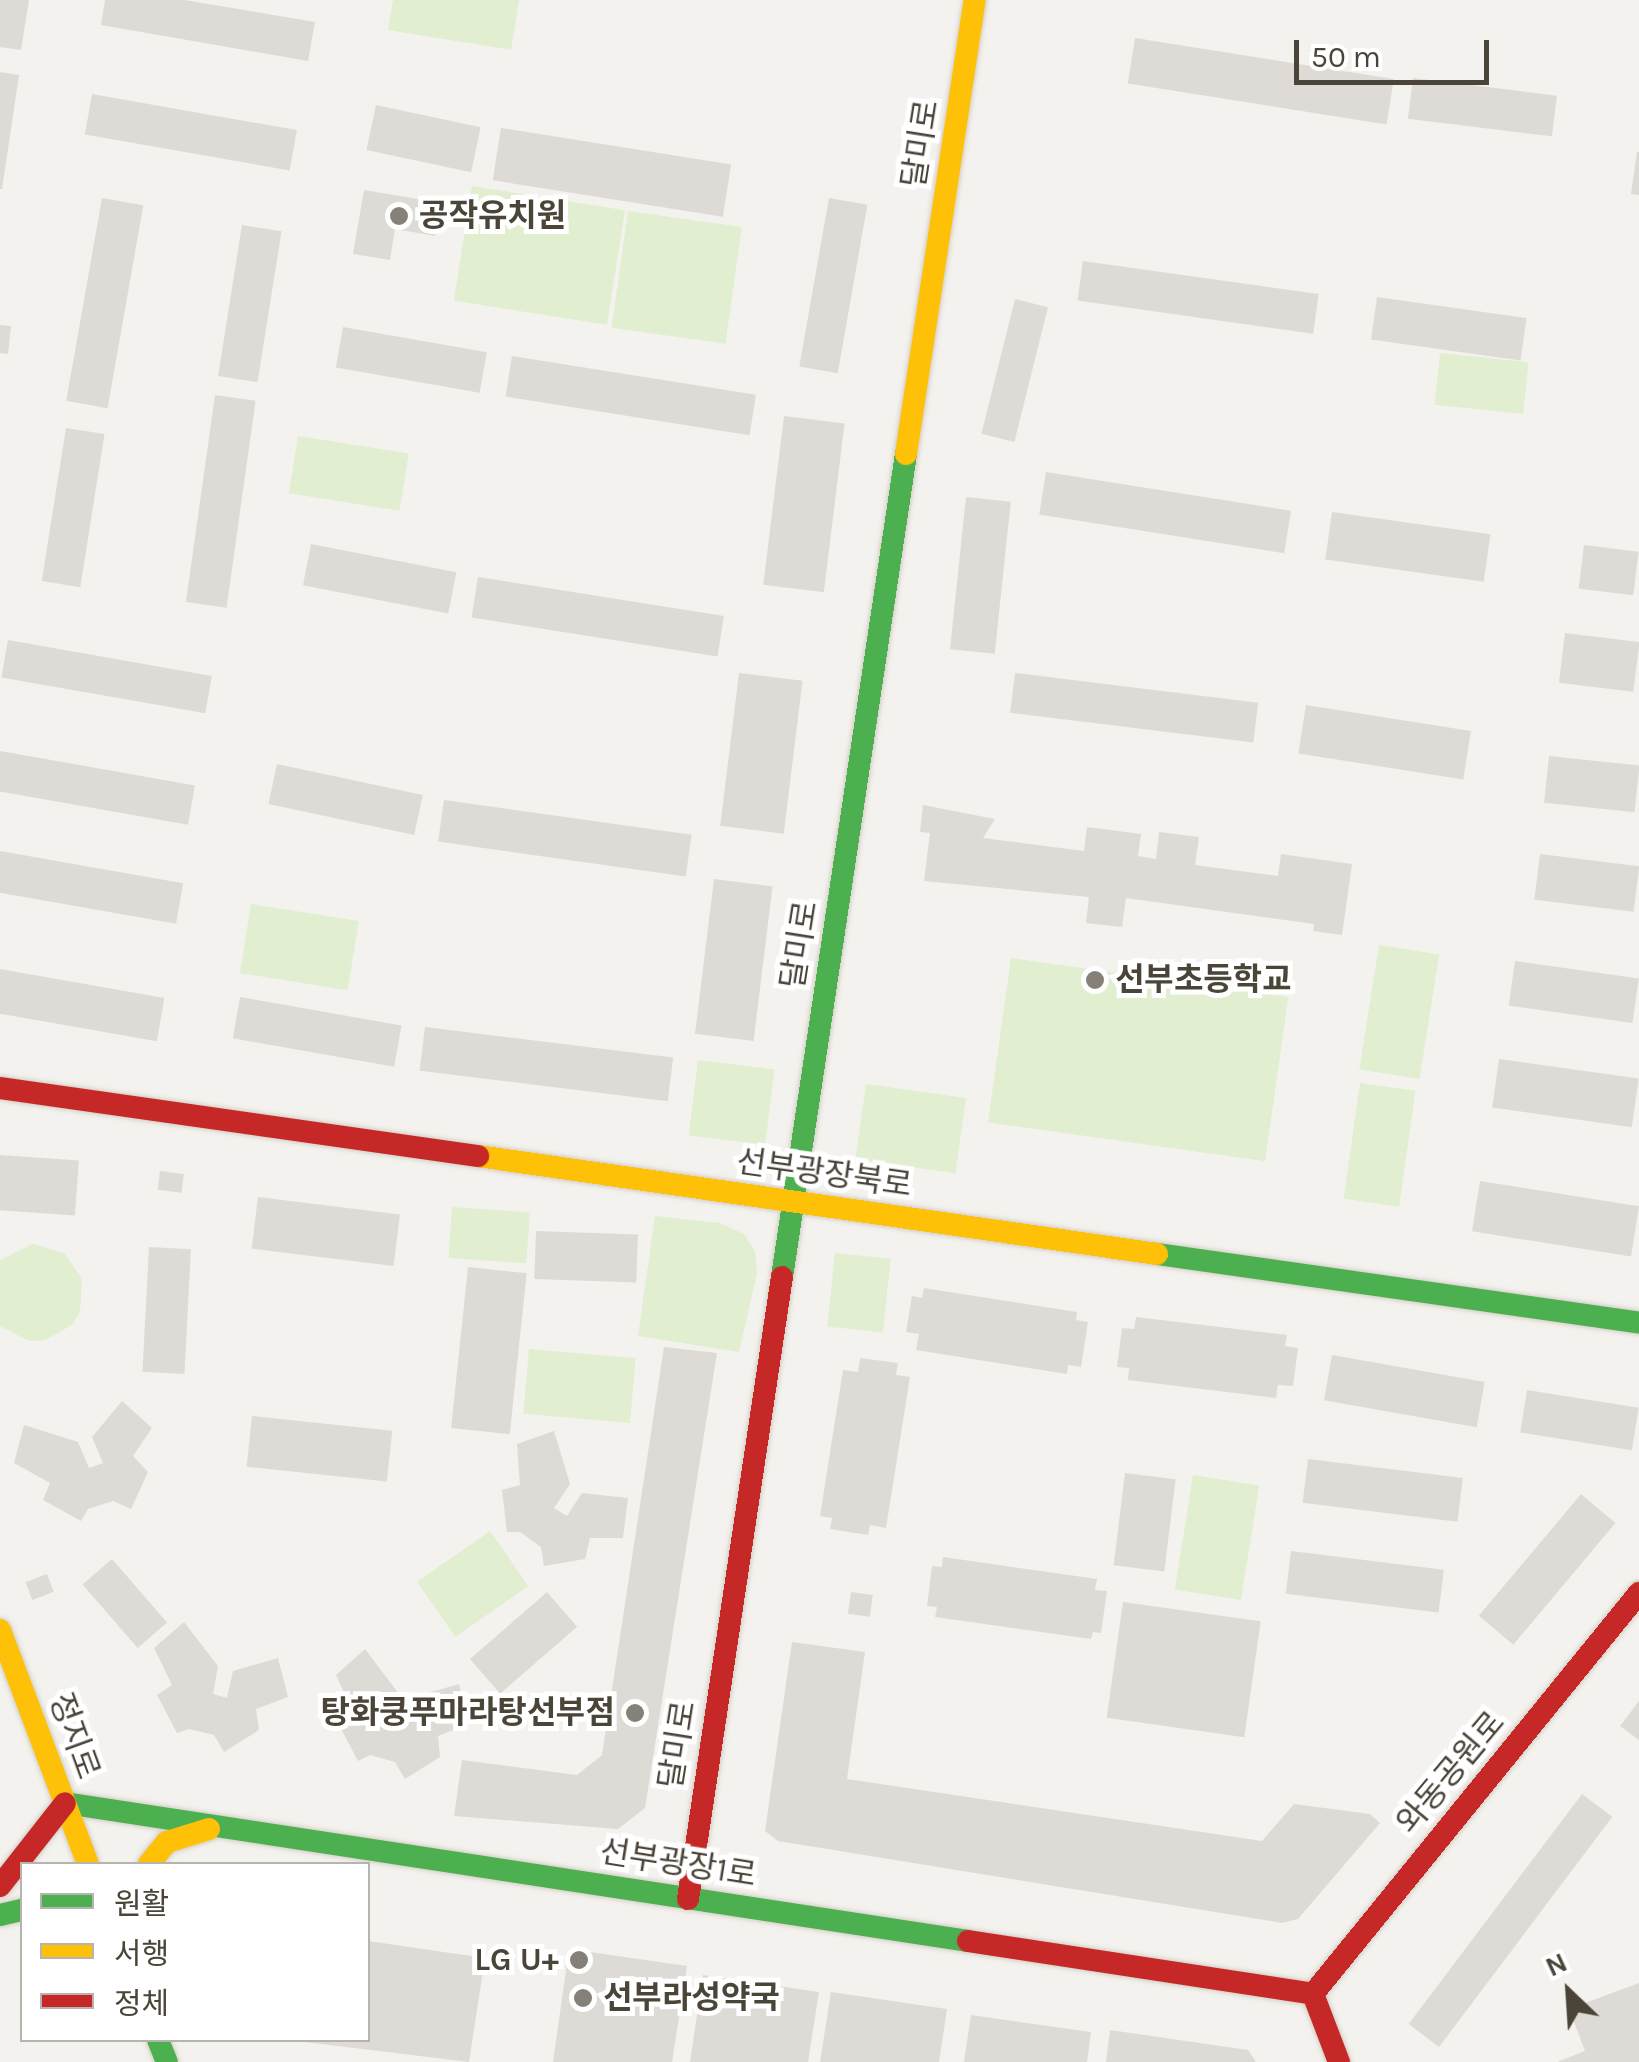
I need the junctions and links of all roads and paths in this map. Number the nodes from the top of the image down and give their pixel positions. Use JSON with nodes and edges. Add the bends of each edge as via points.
{"nodes":[{"id":1,"x":975,"y":0,"type":"edge"},
{"id":2,"x":0,"y":1088,"type":"edge"},
{"id":3,"x":794,"y":1202,"type":"junction"},
{"id":4,"x":1639,"y":1323,"type":"edge"},
{"id":5,"x":1639,"y":1594,"type":"edge"},
{"id":6,"x":0,"y":1630,"type":"edge"},
{"id":7,"x":65,"y":1803,"type":"junction"},
{"id":8,"x":216,"y":1826,"type":"junction"},
{"id":9,"x":87,"y":1862,"type":"edge"},
{"id":10,"x":151,"y":1862,"type":"edge"},
{"id":11,"x":0,"y":1886,"type":"edge"},
{"id":12,"x":688,"y":1899,"type":"junction"},
{"id":13,"x":1312,"y":1994,"type":"junction"},
{"id":14,"x":1339,"y":2062,"type":"edge"}],
"edges":[{"from":1,"to":3,"type":"street","name":"달미로"},
{"from":2,"to":3,"type":"street","name":"선부광장북로"},
{"from":3,"to":4,"type":"street","name":"선부광장북로"},
{"from":3,"to":12,"type":"street","name":"달미로"},
{"from":5,"to":13,"type":"street","name":"와동공원로"},
{"from":6,"to":7,"type":"street","name":"정지로"},
{"from":7,"to":8,"type":"street","name":"선부광장1로"},
{"from":7,"to":9,"type":"street","name":"정지로"},
{"from":7,"to":11,"type":"street"},
{"from":8,"to":10,"type":"street","via":[[167,1842]]},
{"from":8,"to":12,"type":"street","name":"선부광장1로"},
{"from":12,"to":13,"type":"street","name":"선부광장1로"},
{"from":13,"to":14,"type":"street"}]}
